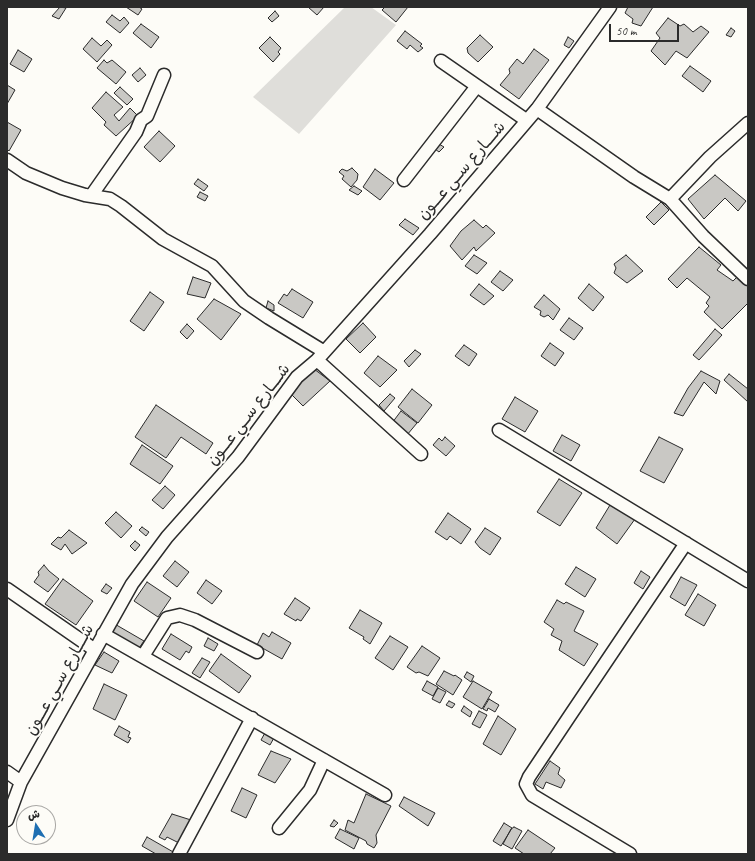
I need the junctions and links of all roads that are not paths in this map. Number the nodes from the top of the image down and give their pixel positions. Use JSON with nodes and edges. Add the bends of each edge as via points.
{"nodes":[{"id":1,"x":610,"y":7,"type":"edge"},
{"id":2,"x":441,"y":61,"type":"dead end"},
{"id":3,"x":164,"y":75,"type":"dead end"},
{"id":4,"x":477,"y":86,"type":"junction"},
{"id":5,"x":537,"y":109,"type":"junction"},
{"id":6,"x":526,"y":120,"type":"junction"},
{"id":7,"x":748,"y":122,"type":"edge"},
{"id":8,"x":7,"y":160,"type":"edge"},
{"id":9,"x":404,"y":180,"type":"dead end"},
{"id":10,"x":91,"y":196,"type":"junction"},
{"id":11,"x":670,"y":199,"type":"junction"},
{"id":12,"x":748,"y":279,"type":"edge"},
{"id":13,"x":320,"y":356,"type":"junction"},
{"id":14,"x":498,"y":430,"type":"dead end"},
{"id":15,"x":421,"y":454,"type":"dead end"},
{"id":16,"x":686,"y":543,"type":"junction"},
{"id":17,"x":748,"y":581,"type":"edge"},
{"id":18,"x":7,"y":590,"type":"edge"},
{"id":19,"x":103,"y":634,"type":"junction"},
{"id":20,"x":95,"y":650,"type":"junction"},
{"id":21,"x":257,"y":652,"type":"dead end"},
{"id":22,"x":143,"y":656,"type":"junction"},
{"id":23,"x":252,"y":718,"type":"junction"},
{"id":24,"x":324,"y":760,"type":"junction"},
{"id":25,"x":7,"y":772,"type":"edge"},
{"id":26,"x":21,"y":782,"type":"junction"},
{"id":27,"x":385,"y":795,"type":"dead end"},
{"id":28,"x":7,"y":820,"type":"edge"},
{"id":29,"x":279,"y":828,"type":"dead end"},
{"id":30,"x":179,"y":854,"type":"edge"},
{"id":31,"x":630,"y":854,"type":"edge"}],
"edges":[{"from":1,"to":5,"type":"street","name":"شــــارع ســي عـــون"},
{"from":2,"to":4,"type":"street"},
{"from":3,"to":10,"type":"street","via":[[147,116],[141,120],[136,132]]},
{"from":4,"to":6,"type":"street"},
{"from":4,"to":9,"type":"street","via":[[426,155]]},
{"from":5,"to":6,"type":"street","name":"شــــارع ســي عـــون"},
{"from":5,"to":11,"type":"street"},
{"from":6,"to":13,"type":"street","name":"شــــارع ســي عـــون","via":[[430,234]]},
{"from":7,"to":11,"type":"street"},
{"from":8,"to":10,"type":"street","via":[[26,173],[62,188]]},
{"from":10,"to":13,"type":"street","via":[[110,199],[163,239],[212,266],[244,301]]},
{"from":11,"to":12,"type":"street","via":[[708,241]]},
{"from":13,"to":15,"type":"street"},
{"from":13,"to":19,"type":"street","name":"شــــارع ســي عـــون","via":[[297,377],[238,457],[167,537],[132,584]]},
{"from":14,"to":16,"type":"street"},
{"from":16,"to":17,"type":"street"},
{"from":16,"to":31,"type":"street","via":[[526,784],[532,794]]},
{"from":18,"to":20,"type":"street"},
{"from":19,"to":20,"type":"street","name":"شــــارع ســي عـــون"},
{"from":19,"to":22,"type":"street"},
{"from":20,"to":26,"type":"street","name":"شــــارع ســي عـــون"},
{"from":21,"to":22,"type":"street","via":[[195,620],[180,616],[167,618]]},
{"from":22,"to":23,"type":"street"},
{"from":23,"to":24,"type":"street"},
{"from":23,"to":30,"type":"street"},
{"from":24,"to":27,"type":"street"},
{"from":24,"to":29,"type":"street","via":[[310,790]]},
{"from":25,"to":26,"type":"street"},
{"from":26,"to":28,"type":"street","name":"شــــارع ســي عـــون"}]}
